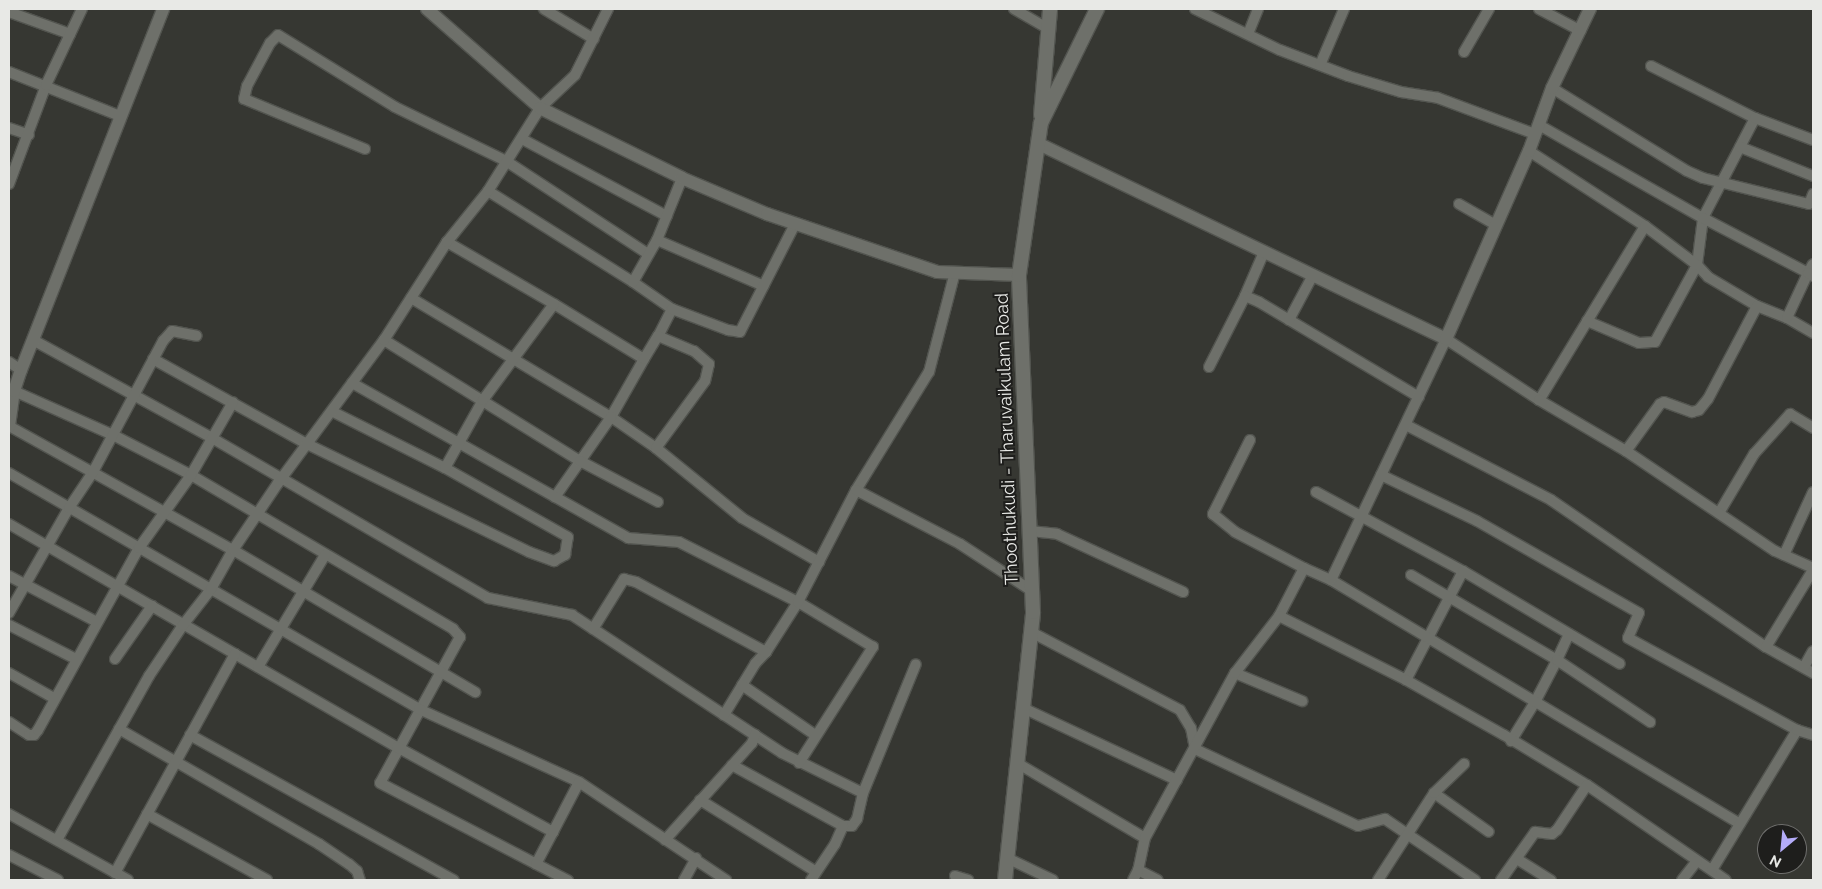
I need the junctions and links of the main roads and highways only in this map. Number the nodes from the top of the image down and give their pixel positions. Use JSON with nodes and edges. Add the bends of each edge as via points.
{"nodes":[{"id":1,"x":1050,"y":9,"type":"edge"},
{"id":2,"x":1097,"y":9,"type":"edge"},
{"id":3,"x":1041,"y":124,"type":"junction"},
{"id":4,"x":1005,"y":880,"type":"edge"}],
"edges":[{"from":1,"to":3,"type":"main road"},
{"from":2,"to":3,"type":"main road","name":"Thoothukudi - Tharuvaikulam Road"},
{"from":3,"to":4,"type":"main road","name":"Thoothukudi - Tharuvaikulam Road","via":[[1019,275],[1032,591],[1031,632]]}]}
